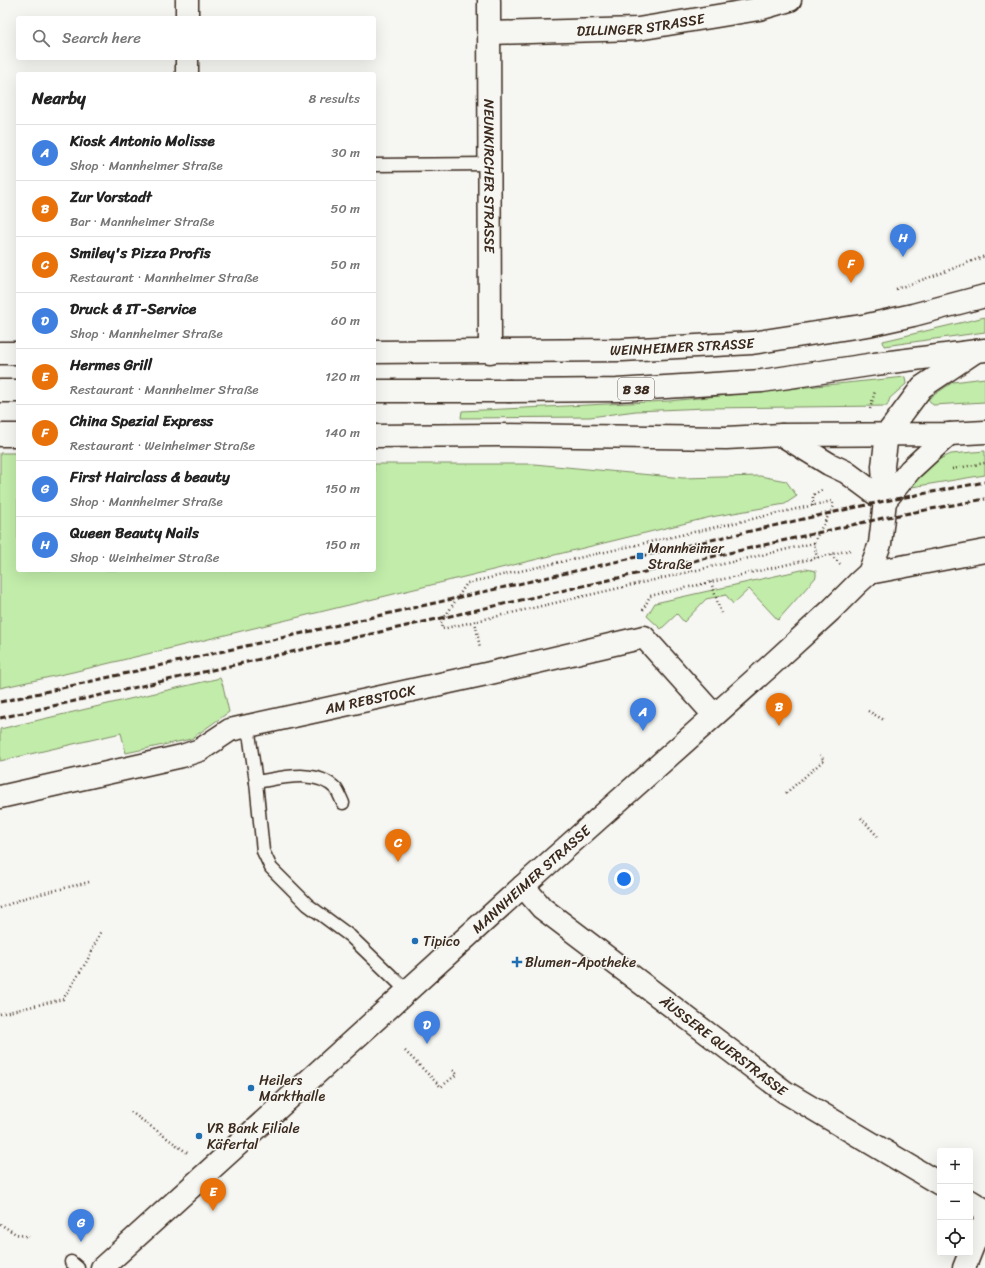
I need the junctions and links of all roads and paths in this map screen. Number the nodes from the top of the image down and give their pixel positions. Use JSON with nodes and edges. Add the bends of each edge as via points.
{"nodes":[{"id":1,"x":187,"y":0,"type":"edge"},
{"id":2,"x":489,"y":0,"type":"edge"},
{"id":3,"x":790,"y":0,"type":"edge"},
{"id":4,"x":187,"y":16,"type":"edge"},
{"id":5,"x":490,"y":33,"type":"junction"},
{"id":6,"x":187,"y":60,"type":"edge"},
{"id":7,"x":187,"y":72,"type":"edge"},
{"id":8,"x":490,"y":164,"type":"junction"},
{"id":9,"x":376,"y":165,"type":"edge"},
{"id":10,"x":985,"y":256,"type":"edge"},
{"id":11,"x":891,"y":291,"type":"dead end"},
{"id":12,"x":985,"y":296,"type":"edge"},
{"id":13,"x":980,"y":351,"type":"edge"},
{"id":14,"x":376,"y":352,"type":"edge"},
{"id":15,"x":490,"y":352,"type":"junction"},
{"id":16,"x":0,"y":353,"type":"edge"},
{"id":17,"x":16,"y":353,"type":"edge"},
{"id":18,"x":0,"y":391,"type":"edge"},
{"id":19,"x":16,"y":391,"type":"edge"},
{"id":20,"x":376,"y":391,"type":"edge"},
{"id":21,"x":985,"y":432,"type":"edge"},
{"id":22,"x":886,"y":434,"type":"junction"},
{"id":23,"x":949,"y":434,"type":"junction"},
{"id":24,"x":0,"y":435,"type":"edge"},
{"id":25,"x":16,"y":435,"type":"edge"},
{"id":26,"x":376,"y":436,"type":"edge"},
{"id":27,"x":782,"y":436,"type":"junction"},
{"id":28,"x":985,"y":463,"type":"edge"},
{"id":29,"x":949,"y":469,"type":"dead end"},
{"id":30,"x":824,"y":489,"type":"dead end"},
{"id":31,"x":885,"y":501,"type":"junction"},
{"id":32,"x":813,"y":506,"type":"junction"},
{"id":33,"x":814,"y":543,"type":"junction"},
{"id":34,"x":985,"y":551,"type":"edge"},
{"id":35,"x":830,"y":555,"type":"dead end"},
{"id":36,"x":817,"y":558,"type":"junction"},
{"id":37,"x":869,"y":573,"type":"junction"},
{"id":38,"x":711,"y":582,"type":"junction"},
{"id":39,"x":721,"y":614,"type":"dead end"},
{"id":40,"x":644,"y":638,"type":"junction"},
{"id":41,"x":868,"y":711,"type":"dead end"},
{"id":42,"x":714,"y":715,"type":"junction"},
{"id":43,"x":884,"y":720,"type":"dead end"},
{"id":44,"x":248,"y":726,"type":"junction"},
{"id":45,"x":819,"y":754,"type":"dead end"},
{"id":46,"x":256,"y":782,"type":"junction"},
{"id":47,"x":786,"y":793,"type":"dead end"},
{"id":48,"x":0,"y":797,"type":"edge"},
{"id":49,"x":343,"y":803,"type":"dead end"},
{"id":50,"x":861,"y":818,"type":"dead end"},
{"id":51,"x":879,"y":838,"type":"dead end"},
{"id":52,"x":89,"y":882,"type":"dead end"},
{"id":53,"x":523,"y":886,"type":"junction"},
{"id":54,"x":0,"y":908,"type":"edge"},
{"id":55,"x":101,"y":931,"type":"dead end"},
{"id":56,"x":407,"y":991,"type":"junction"},
{"id":57,"x":0,"y":1014,"type":"edge"},
{"id":58,"x":405,"y":1051,"type":"dead end"},
{"id":59,"x":453,"y":1070,"type":"dead end"},
{"id":60,"x":131,"y":1112,"type":"dead end"},
{"id":61,"x":164,"y":1136,"type":"dead end"},
{"id":62,"x":937,"y":1182,"type":"edge"},
{"id":63,"x":973,"y":1203,"type":"edge"},
{"id":64,"x":985,"y":1210,"type":"edge"},
{"id":65,"x":985,"y":1221,"type":"edge"},
{"id":66,"x":0,"y":1224,"type":"edge"},
{"id":67,"x":29,"y":1237,"type":"dead end"},
{"id":68,"x":102,"y":1268,"type":"edge"},
{"id":69,"x":964,"y":1268,"type":"edge"}],
"edges":[{"from":1,"to":4,"type":"main road"},
{"from":2,"to":5,"type":"main road","name":"NEUNKIRCHER STRASSE"},
{"from":3,"to":5,"type":"main road","name":"DILLINGER STRASSE","via":[[759,9],[638,29]]},
{"from":5,"to":8,"type":"main road","name":"NEUNKIRCHER STRASSE"},
{"from":6,"to":7,"type":"main road"},
{"from":8,"to":9,"type":"lane"},
{"from":8,"to":15,"type":"main road","name":"NEUNKIRCHER STRASSE"},
{"from":10,"to":11,"type":"path"},
{"from":12,"to":15,"type":"main road","name":"WEINHEIMER STRASSE","via":[[868,325],[752,343],[622,350]]},
{"from":13,"to":20,"type":"main road","number":"B 38","via":[[762,381],[617,390]]},
{"from":13,"to":22,"type":"main road","via":[[922,388]]},
{"from":14,"to":15,"type":"main road","name":"WEINHEIMER STRASSE"},
{"from":16,"to":17,"type":"main road"},
{"from":18,"to":19,"type":"main road"},
{"from":21,"to":23,"type":"main road"},
{"from":22,"to":23,"type":"main road"},
{"from":22,"to":27,"type":"main road"},
{"from":22,"to":31,"type":"main road","name":"MANNHEIMER STRASSE"},
{"from":23,"to":31,"type":"main road","via":[[910,470]]},
{"from":24,"to":25,"type":"main road"},
{"from":26,"to":27,"type":"main road","via":[[726,438]]},
{"from":27,"to":31,"type":"main road","via":[[846,472]]},
{"from":28,"to":29,"type":"path"},
{"from":30,"to":32,"type":"path","via":[[812,495]]},
{"from":31,"to":37,"type":"main road","name":"MANNHEIMER STRASSE","via":[[880,544]]},
{"from":32,"to":33,"type":"path","via":[[832,501],[834,506]]},
{"from":32,"to":33,"type":"path","via":[[467,583],[441,623],[442,629]]},
{"from":33,"to":36,"type":"path"},
{"from":34,"to":37,"type":"main road"},
{"from":35,"to":36,"type":"path"},
{"from":36,"to":38,"type":"path"},
{"from":37,"to":42,"type":"main road","name":"MANNHEIMER STRASSE"},
{"from":38,"to":39,"type":"path"},
{"from":38,"to":40,"type":"path","via":[[650,596],[640,616]]},
{"from":40,"to":42,"type":"main road"},
{"from":40,"to":44,"type":"main road","name":"AM REBSTOCK"},
{"from":41,"to":43,"type":"path"},
{"from":42,"to":53,"type":"main road","name":"MANNHEIMER STRASSE"},
{"from":44,"to":46,"type":"lane"},
{"from":44,"to":48,"type":"main road","name":"AM REBSTOCK","via":[[230,730],[200,750],[182,756]]},
{"from":45,"to":47,"type":"path","via":[[824,760]]},
{"from":46,"to":49,"type":"lane","via":[[295,776],[312,777],[329,783],[337,790]]},
{"from":46,"to":56,"type":"lane","via":[[263,851],[271,868],[308,905],[350,936]]},
{"from":50,"to":51,"type":"path"},
{"from":52,"to":54,"type":"path","via":[[24,898]]},
{"from":53,"to":56,"type":"main road","name":"MANNHEIMER STRASSE"},
{"from":53,"to":62,"type":"main road","name":"ÄUSSERE QUERSTRASSE","via":[[542,908],[785,1092]]},
{"from":55,"to":57,"type":"path","via":[[87,961],[63,999]]},
{"from":56,"to":68,"type":"main road","name":"MANNHEIMER STRASSE"},
{"from":58,"to":59,"type":"path","via":[[441,1088],[457,1074]]},
{"from":60,"to":61,"type":"path"},
{"from":63,"to":64,"type":"main road"},
{"from":65,"to":69,"type":"main road"},
{"from":66,"to":67,"type":"path","via":[[16,1234]]}]}
